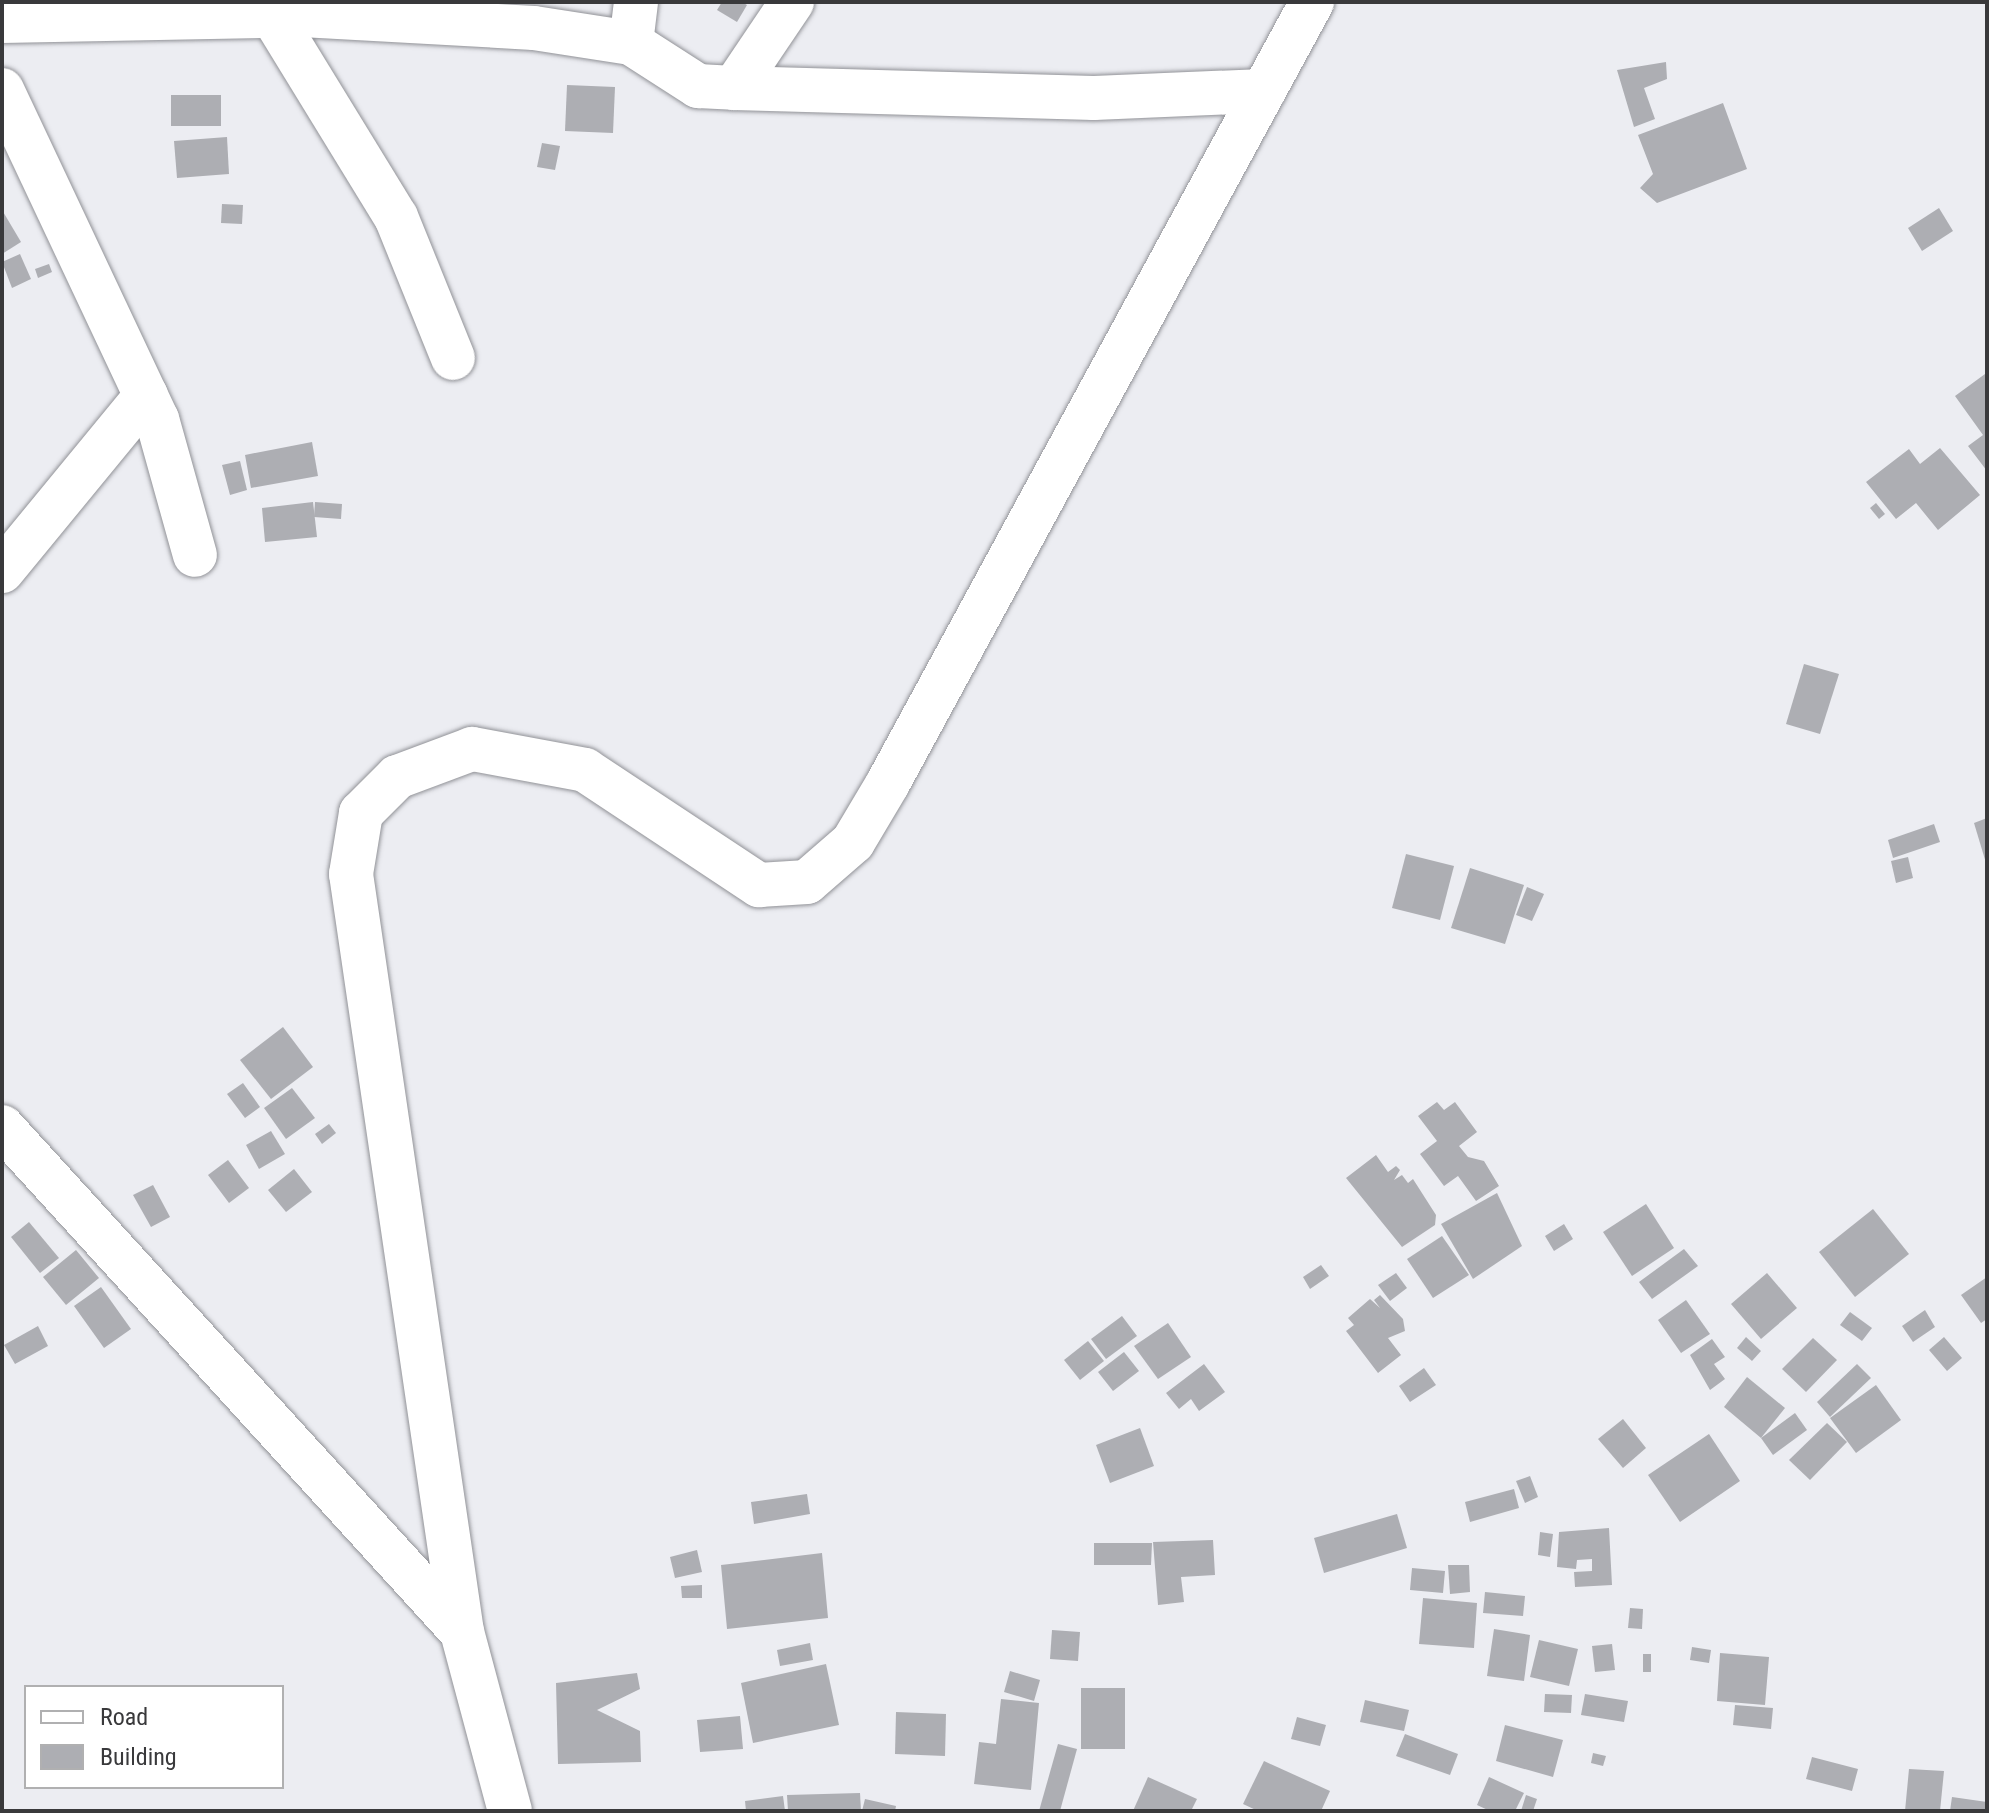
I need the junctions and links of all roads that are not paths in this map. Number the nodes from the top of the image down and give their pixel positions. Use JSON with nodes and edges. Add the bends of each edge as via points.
{"nodes":[{"id":1,"x":792,"y":2,"type":"edge"},
{"id":2,"x":1312,"y":2,"type":"edge"},
{"id":3,"x":260,"y":10,"type":"edge"},
{"id":4,"x":2,"y":21,"type":"edge"},
{"id":5,"x":634,"y":22,"type":"edge"},
{"id":6,"x":734,"y":88,"type":"junction"},
{"id":7,"x":2,"y":90,"type":"edge"},
{"id":8,"x":1264,"y":91,"type":"junction"},
{"id":9,"x":453,"y":358,"type":"dead end"},
{"id":10,"x":146,"y":396,"type":"junction"},
{"id":11,"x":195,"y":555,"type":"dead end"},
{"id":12,"x":2,"y":571,"type":"edge"},
{"id":13,"x":2,"y":1127,"type":"edge"},
{"id":14,"x":462,"y":1632,"type":"junction"},
{"id":15,"x":510,"y":1811,"type":"edge"}],
"edges":[{"from":1,"to":6,"type":"street"},
{"from":2,"to":8,"type":"street"},
{"from":3,"to":4,"type":"street"},
{"from":3,"to":5,"type":"street","via":[[534,28]]},
{"from":3,"to":9,"type":"street","via":[[396,217]]},
{"from":5,"to":6,"type":"street","via":[[698,86]]},
{"from":6,"to":8,"type":"street","via":[[1094,98]]},
{"from":7,"to":10,"type":"street"},
{"from":8,"to":14,"type":"street","via":[[888,783],[853,842],[807,882],[759,885],[585,770],[472,749],[397,777],[361,813],[351,874]]},
{"from":10,"to":11,"type":"street"},
{"from":10,"to":12,"type":"street"},
{"from":13,"to":14,"type":"street"},
{"from":14,"to":15,"type":"street"}]}
